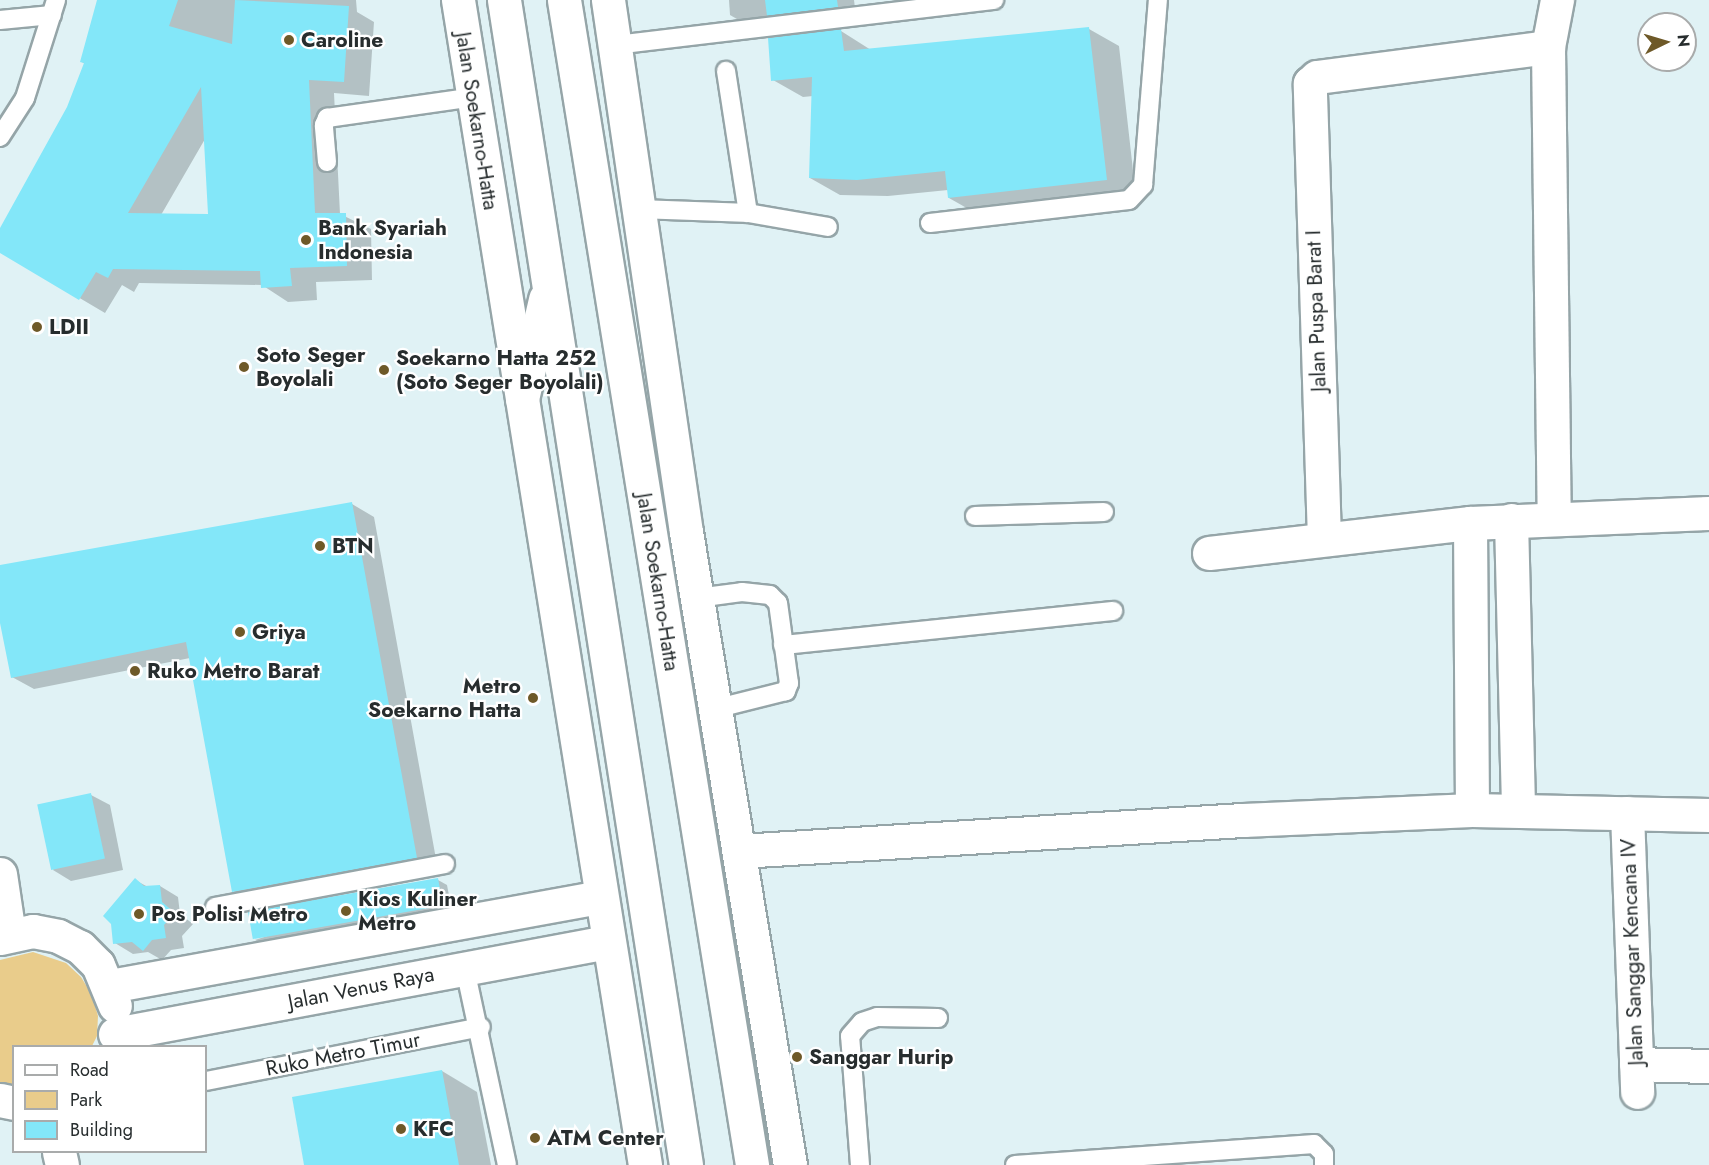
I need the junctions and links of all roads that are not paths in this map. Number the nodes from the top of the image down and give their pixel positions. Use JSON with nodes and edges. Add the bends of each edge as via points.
{"nodes":[{"id":1,"x":458,"y":0,"type":"edge"},
{"id":2,"x":504,"y":0,"type":"edge"},
{"id":3,"x":564,"y":0,"type":"edge"},
{"id":4,"x":608,"y":0,"type":"edge"},
{"id":5,"x":994,"y":0,"type":"edge"},
{"id":6,"x":1158,"y":0,"type":"edge"},
{"id":7,"x":1557,"y":0,"type":"edge"},
{"id":8,"x":54,"y":8,"type":"edge"},
{"id":9,"x":0,"y":20,"type":"edge"},
{"id":10,"x":615,"y":45,"type":"junction"},
{"id":11,"x":1548,"y":47,"type":"junction"},
{"id":12,"x":726,"y":71,"type":"dead end"},
{"id":13,"x":474,"y":97,"type":"junction"},
{"id":14,"x":0,"y":137,"type":"edge"},
{"id":15,"x":327,"y":162,"type":"dead end"},
{"id":16,"x":640,"y":209,"type":"junction"},
{"id":17,"x":748,"y":213,"type":"junction"},
{"id":18,"x":930,"y":223,"type":"dead end"},
{"id":19,"x":828,"y":227,"type":"dead end"},
{"id":20,"x":549,"y":280,"type":"junction"},
{"id":21,"x":522,"y":399,"type":"junction"},
{"id":22,"x":1104,"y":512,"type":"dead end"},
{"id":23,"x":1709,"y":513,"type":"edge"},
{"id":24,"x":975,"y":516,"type":"dead end"},
{"id":25,"x":1554,"y":517,"type":"junction"},
{"id":26,"x":1511,"y":520,"type":"junction"},
{"id":27,"x":1470,"y":523,"type":"junction"},
{"id":28,"x":1324,"y":539,"type":"junction"},
{"id":29,"x":1209,"y":552,"type":"dead end"},
{"id":30,"x":697,"y":598,"type":"junction"},
{"id":31,"x":1113,"y":611,"type":"dead end"},
{"id":32,"x":783,"y":645,"type":"junction"},
{"id":33,"x":714,"y":709,"type":"junction"},
{"id":34,"x":1472,"y":810,"type":"junction"},
{"id":35,"x":1518,"y":810,"type":"junction"},
{"id":36,"x":1627,"y":813,"type":"junction"},
{"id":37,"x":1709,"y":815,"type":"edge"},
{"id":38,"x":740,"y":851,"type":"junction"},
{"id":39,"x":445,"y":864,"type":"dead end"},
{"id":40,"x":0,"y":874,"type":"edge"},
{"id":41,"x":600,"y":897,"type":"junction"},
{"id":42,"x":215,"y":907,"type":"dead end"},
{"id":43,"x":4,"y":936,"type":"edge"},
{"id":44,"x":607,"y":942,"type":"junction"},
{"id":45,"x":469,"y":981,"type":"junction"},
{"id":46,"x":110,"y":986,"type":"junction"},
{"id":47,"x":938,"y":1018,"type":"dead end"},
{"id":48,"x":481,"y":1027,"type":"junction"},
{"id":49,"x":113,"y":1040,"type":"edge"},
{"id":50,"x":1709,"y":1066,"type":"edge"},
{"id":51,"x":207,"y":1081,"type":"edge"},
{"id":52,"x":507,"y":1165,"type":"edge"},
{"id":53,"x":645,"y":1165,"type":"edge"},
{"id":54,"x":686,"y":1165,"type":"edge"},
{"id":55,"x":752,"y":1165,"type":"edge"},
{"id":56,"x":790,"y":1165,"type":"edge"},
{"id":57,"x":860,"y":1165,"type":"edge"},
{"id":58,"x":1015,"y":1165,"type":"edge"},
{"id":59,"x":1324,"y":1165,"type":"edge"}],
"edges":[{"from":1,"to":13,"type":"main road","name":"Jalan Soekarno-Hatta"},
{"from":2,"to":20,"type":"main road"},
{"from":3,"to":55,"type":"main road","name":"Jalan Soekarno-Hatta"},
{"from":4,"to":10,"type":"main road","name":"Jalan Soekarno-Hatta"},
{"from":5,"to":10,"type":"lane"},
{"from":6,"to":18,"type":"lane","via":[[1143,185],[1129,200]]},
{"from":7,"to":11,"type":"main road"},
{"from":8,"to":9,"type":"lane"},
{"from":8,"to":14,"type":"lane","via":[[25,98]]},
{"from":10,"to":16,"type":"main road","name":"Jalan Soekarno-Hatta"},
{"from":11,"to":25,"type":"main road"},
{"from":11,"to":28,"type":"main road","name":"Jalan Puspa Barat I","via":[[1317,76],[1310,83]]},
{"from":12,"to":17,"type":"lane"},
{"from":13,"to":15,"type":"lane","via":[[327,118]]},
{"from":13,"to":21,"type":"main road","name":"Jalan Soekarno-Hatta"},
{"from":16,"to":17,"type":"lane"},
{"from":16,"to":30,"type":"main road","name":"Jalan Soekarno-Hatta"},
{"from":17,"to":19,"type":"lane"},
{"from":20,"to":21,"type":"main road"},
{"from":20,"to":54,"type":"main road"},
{"from":21,"to":41,"type":"main road","name":"Jalan Soekarno-Hatta"},
{"from":22,"to":24,"type":"lane"},
{"from":23,"to":25,"type":"main road"},
{"from":25,"to":26,"type":"main road"},
{"from":26,"to":27,"type":"main road"},
{"from":26,"to":35,"type":"main road"},
{"from":27,"to":28,"type":"main road"},
{"from":27,"to":34,"type":"main road"},
{"from":28,"to":29,"type":"main road"},
{"from":30,"to":32,"type":"lane","via":[[742,592],[770,595],[778,603]]},
{"from":30,"to":33,"type":"main road","name":"Jalan Soekarno-Hatta"},
{"from":31,"to":32,"type":"lane"},
{"from":32,"to":33,"type":"lane","via":[[789,683],[786,691]]},
{"from":33,"to":38,"type":"main road","name":"Jalan Soekarno-Hatta"},
{"from":34,"to":35,"type":"main road"},
{"from":34,"to":38,"type":"main road"},
{"from":35,"to":36,"type":"main road"},
{"from":36,"to":37,"type":"main road"},
{"from":36,"to":50,"type":"main road","name":"Jalan Sanggar Kencana IV","via":[[1637,1078]]},
{"from":38,"to":56,"type":"main road","name":"Jalan Soekarno-Hatta"},
{"from":39,"to":42,"type":"lane"},
{"from":40,"to":43,"type":"main road"},
{"from":41,"to":44,"type":"main road","name":"Jalan Soekarno-Hatta"},
{"from":41,"to":46,"type":"main road","name":"Jalan Venus Raya"},
{"from":43,"to":46,"type":"main road","via":[[41,933],[80,947],[98,965]]},
{"from":44,"to":45,"type":"main road","name":"Jalan Venus Raya"},
{"from":44,"to":53,"type":"main road","name":"Jalan Soekarno-Hatta"},
{"from":45,"to":48,"type":"lane"},
{"from":45,"to":49,"type":"main road","name":"Jalan Venus Raya"},
{"from":46,"to":49,"type":"main road","via":[[116,1010]]},
{"from":47,"to":57,"type":"lane","via":[[877,1017],[862,1022],[850,1036]]},
{"from":48,"to":51,"type":"lane","name":"Ruko Metro Timur"},
{"from":48,"to":52,"type":"lane"},
{"from":58,"to":59,"type":"lane","via":[[1314,1144],[1324,1154]]}]}
